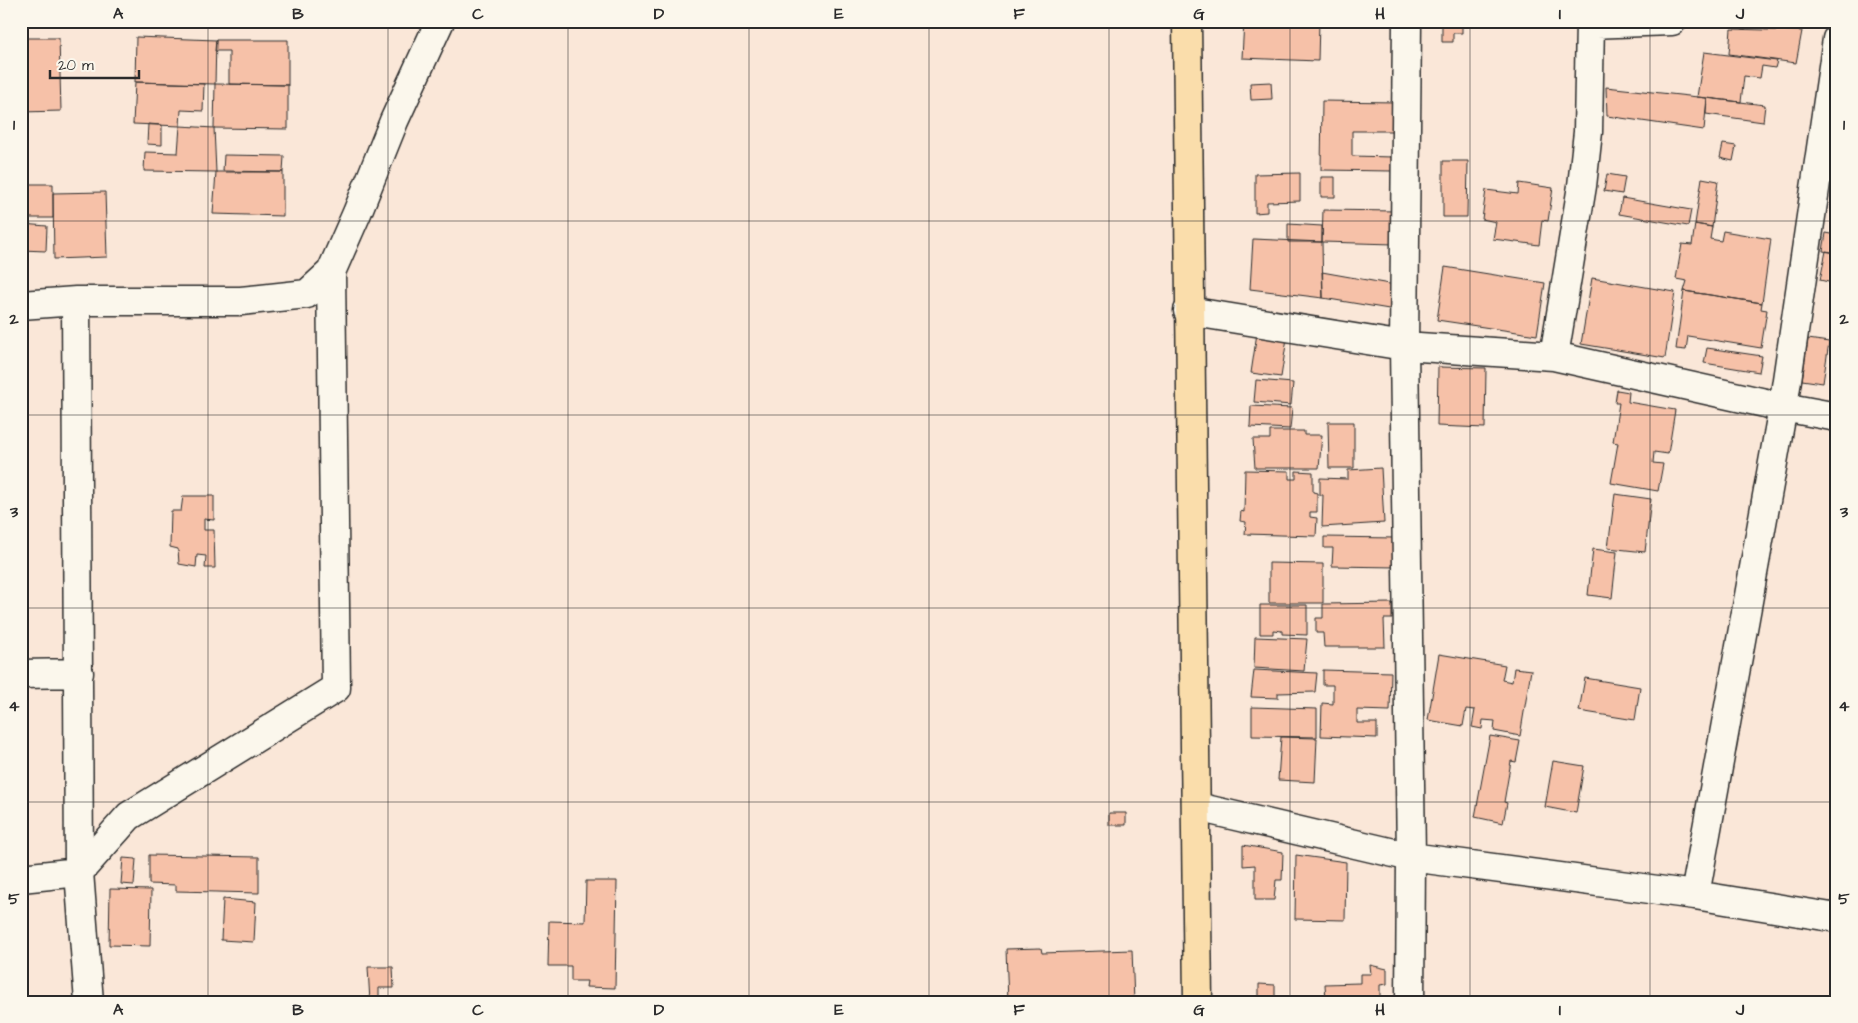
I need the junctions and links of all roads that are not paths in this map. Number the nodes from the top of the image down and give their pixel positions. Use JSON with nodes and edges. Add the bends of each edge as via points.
{"nodes":[{"id":1,"x":440,"y":21,"type":"edge"},
{"id":2,"x":1187,"y":21,"type":"edge"},
{"id":3,"x":1408,"y":21,"type":"edge"},
{"id":4,"x":1672,"y":21,"type":"edge"},
{"id":5,"x":1590,"y":23,"type":"edge"},
{"id":6,"x":1837,"y":39,"type":"edge"},
{"id":7,"x":331,"y":272,"type":"junction"},
{"id":8,"x":76,"y":301,"type":"junction"},
{"id":9,"x":21,"y":305,"type":"edge"},
{"id":10,"x":1188,"y":311,"type":"junction"},
{"id":11,"x":1404,"y":346,"type":"junction"},
{"id":12,"x":1554,"y":356,"type":"junction"},
{"id":13,"x":1783,"y":408,"type":"junction"},
{"id":14,"x":1837,"y":417,"type":"edge"},
{"id":15,"x":79,"y":673,"type":"junction"},
{"id":16,"x":21,"y":674,"type":"edge"},
{"id":17,"x":1197,"y":807,"type":"junction"},
{"id":18,"x":1411,"y":858,"type":"junction"},
{"id":19,"x":79,"y":872,"type":"junction"},
{"id":20,"x":21,"y":878,"type":"edge"},
{"id":21,"x":1694,"y":896,"type":"junction"},
{"id":22,"x":1837,"y":918,"type":"edge"},
{"id":23,"x":88,"y":1002,"type":"edge"},
{"id":24,"x":1198,"y":1002,"type":"edge"},
{"id":25,"x":1410,"y":1002,"type":"edge"}],
"edges":[{"from":1,"to":7,"type":"street"},
{"from":2,"to":10,"type":"main road"},
{"from":3,"to":11,"type":"street"},
{"from":4,"to":5,"type":"street"},
{"from":5,"to":12,"type":"street","via":[[1588,132]]},
{"from":6,"to":13,"type":"street"},
{"from":7,"to":8,"type":"street","via":[[307,294],[241,301]]},
{"from":7,"to":19,"type":"street","via":[[336,688],[129,816]]},
{"from":8,"to":9,"type":"street"},
{"from":8,"to":15,"type":"street"},
{"from":10,"to":11,"type":"street"},
{"from":10,"to":17,"type":"main road"},
{"from":11,"to":12,"type":"street"},
{"from":11,"to":18,"type":"street"},
{"from":12,"to":13,"type":"street"},
{"from":13,"to":14,"type":"street"},
{"from":13,"to":21,"type":"street"},
{"from":15,"to":16,"type":"street"},
{"from":15,"to":19,"type":"street"},
{"from":17,"to":18,"type":"street"},
{"from":17,"to":24,"type":"main road"},
{"from":18,"to":21,"type":"street"},
{"from":18,"to":25,"type":"street"},
{"from":19,"to":20,"type":"street"},
{"from":19,"to":23,"type":"street"},
{"from":21,"to":22,"type":"street"}]}
